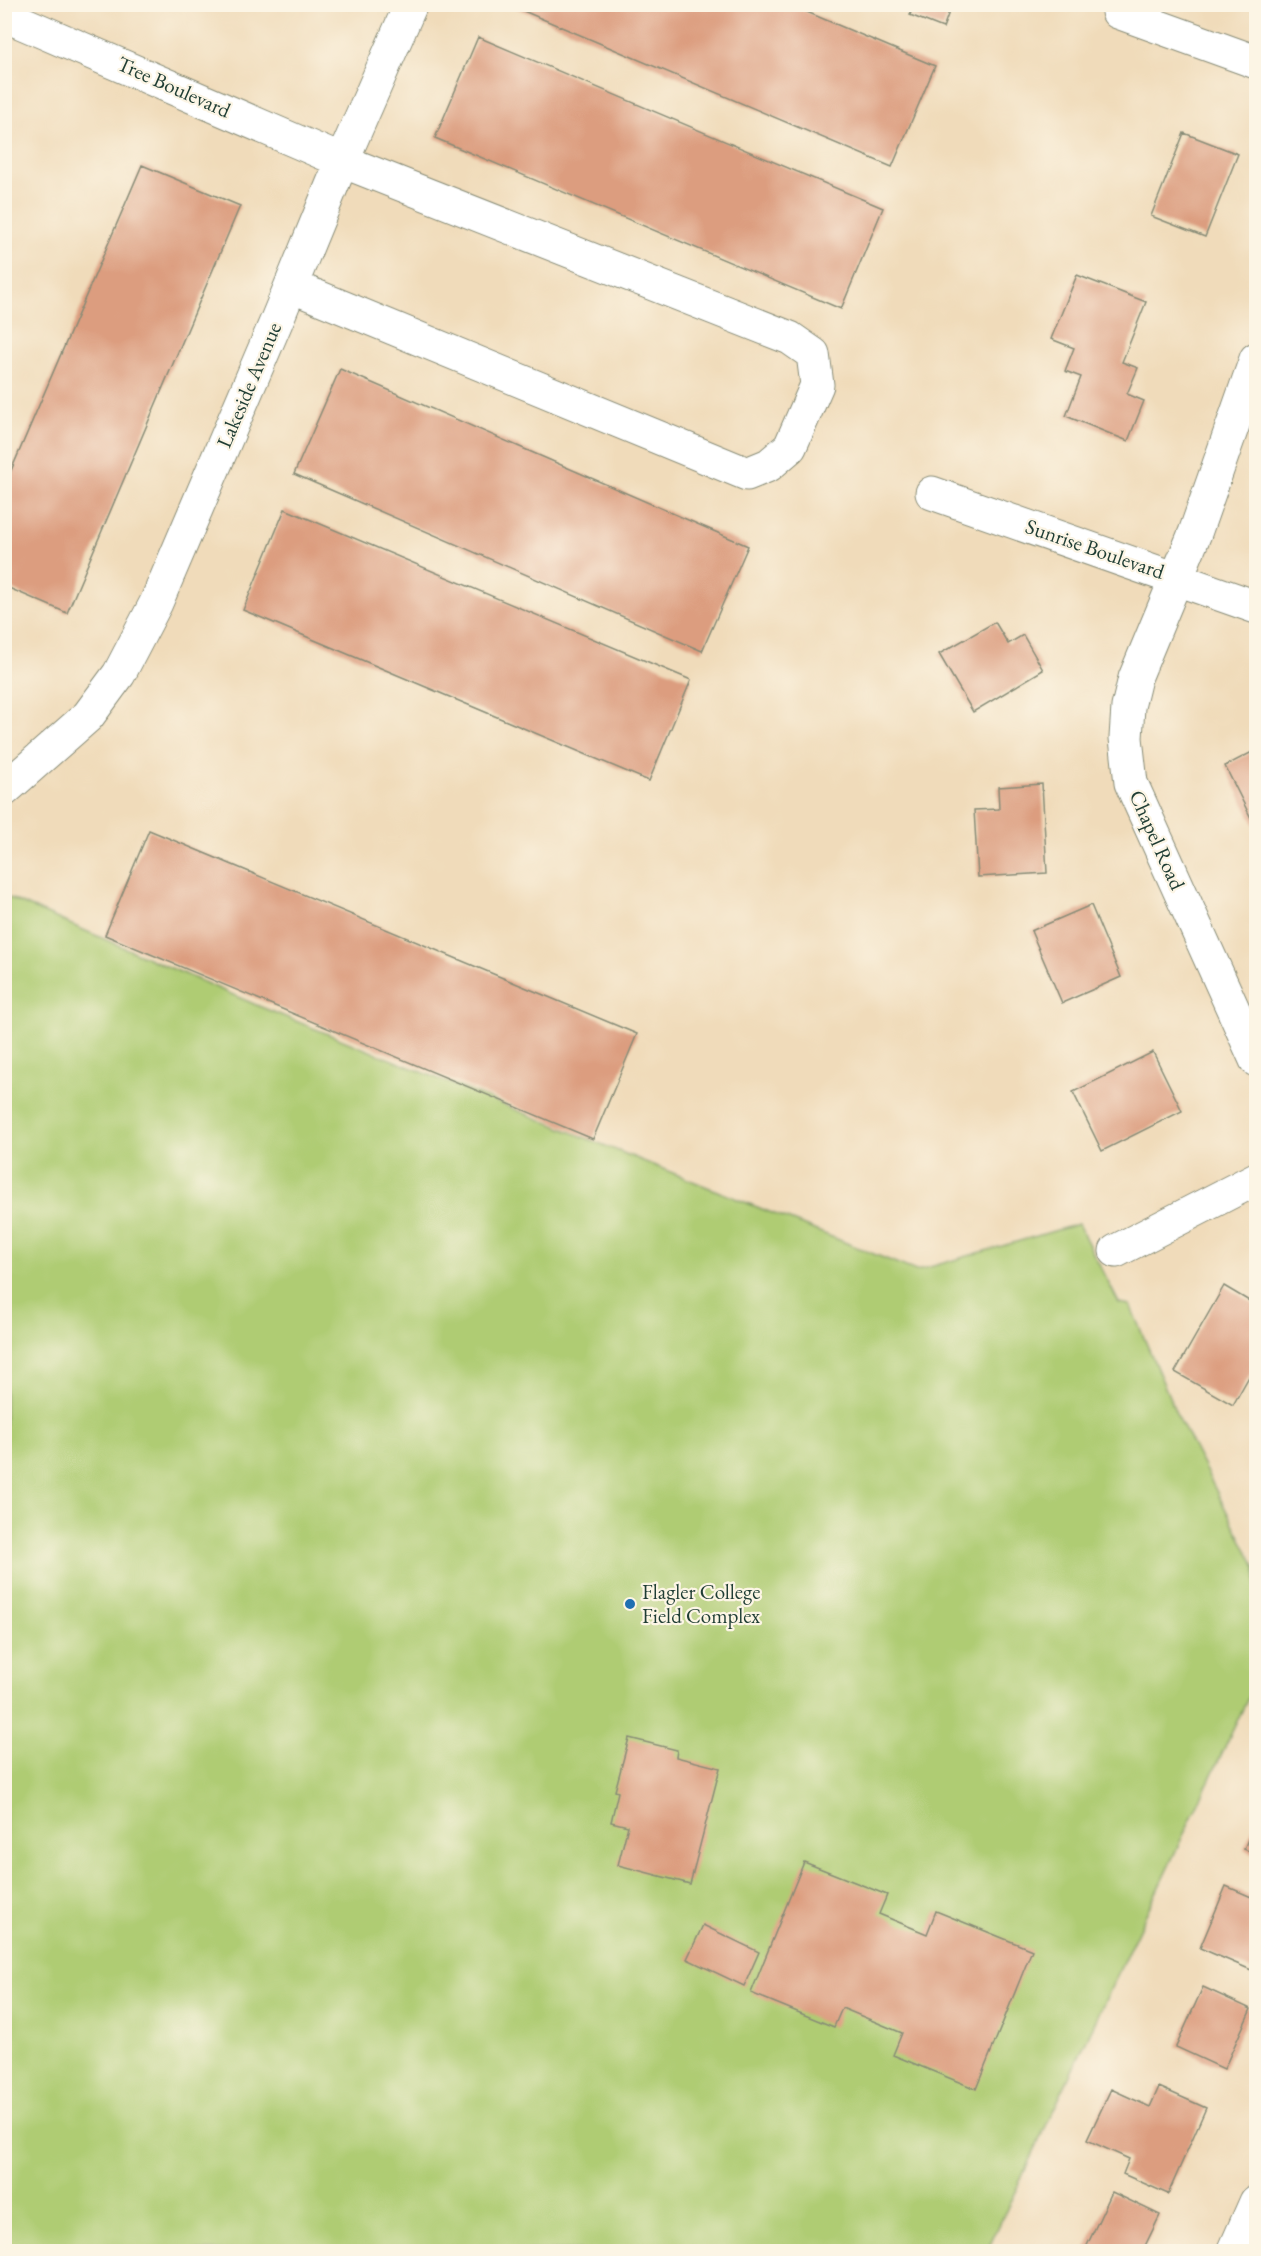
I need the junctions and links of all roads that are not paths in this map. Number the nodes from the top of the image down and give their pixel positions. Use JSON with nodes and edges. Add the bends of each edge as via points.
{"nodes":[{"id":1,"x":411,"y":4,"type":"edge"},
{"id":2,"x":1118,"y":12,"type":"dead end"},
{"id":3,"x":4,"y":15,"type":"edge"},
{"id":4,"x":1257,"y":62,"type":"edge"},
{"id":5,"x":342,"y":161,"type":"junction"},
{"id":6,"x":291,"y":286,"type":"junction"},
{"id":7,"x":1257,"y":359,"type":"edge"},
{"id":8,"x":932,"y":493,"type":"dead end"},
{"id":9,"x":1177,"y":578,"type":"junction"},
{"id":10,"x":1257,"y":607,"type":"edge"},
{"id":11,"x":4,"y":790,"type":"edge"},
{"id":12,"x":1257,"y":1060,"type":"edge"},
{"id":13,"x":1257,"y":1179,"type":"edge"},
{"id":14,"x":1116,"y":1251,"type":"dead end"},
{"id":15,"x":1257,"y":2202,"type":"edge"},
{"id":16,"x":1234,"y":2252,"type":"edge"}],
"edges":[{"from":1,"to":5,"type":"street","name":"Lakeside Avenue"},
{"from":2,"to":4,"type":"street"},
{"from":3,"to":5,"type":"street","name":"Tree Boulevard"},
{"from":5,"to":6,"type":"street","name":"Lakeside Avenue"},
{"from":5,"to":6,"type":"street","name":"Tree Boulevard","via":[[790,338],[813,354],[817,384],[790,447],[769,465],[747,474]]},
{"from":6,"to":11,"type":"street","name":"Lakeside Avenue","via":[[156,603],[119,674],[88,716]]},
{"from":7,"to":9,"type":"street","name":"Chapel Road"},
{"from":8,"to":9,"type":"street","name":"Sunrise Boulevard"},
{"from":9,"to":10,"type":"street","name":"Sunrise Boulevard"},
{"from":9,"to":12,"type":"street","name":"Chapel Road","via":[[1135,678],[1128,707],[1126,738],[1131,783]]},
{"from":13,"to":14,"type":"street"},
{"from":15,"to":16,"type":"street"}]}
